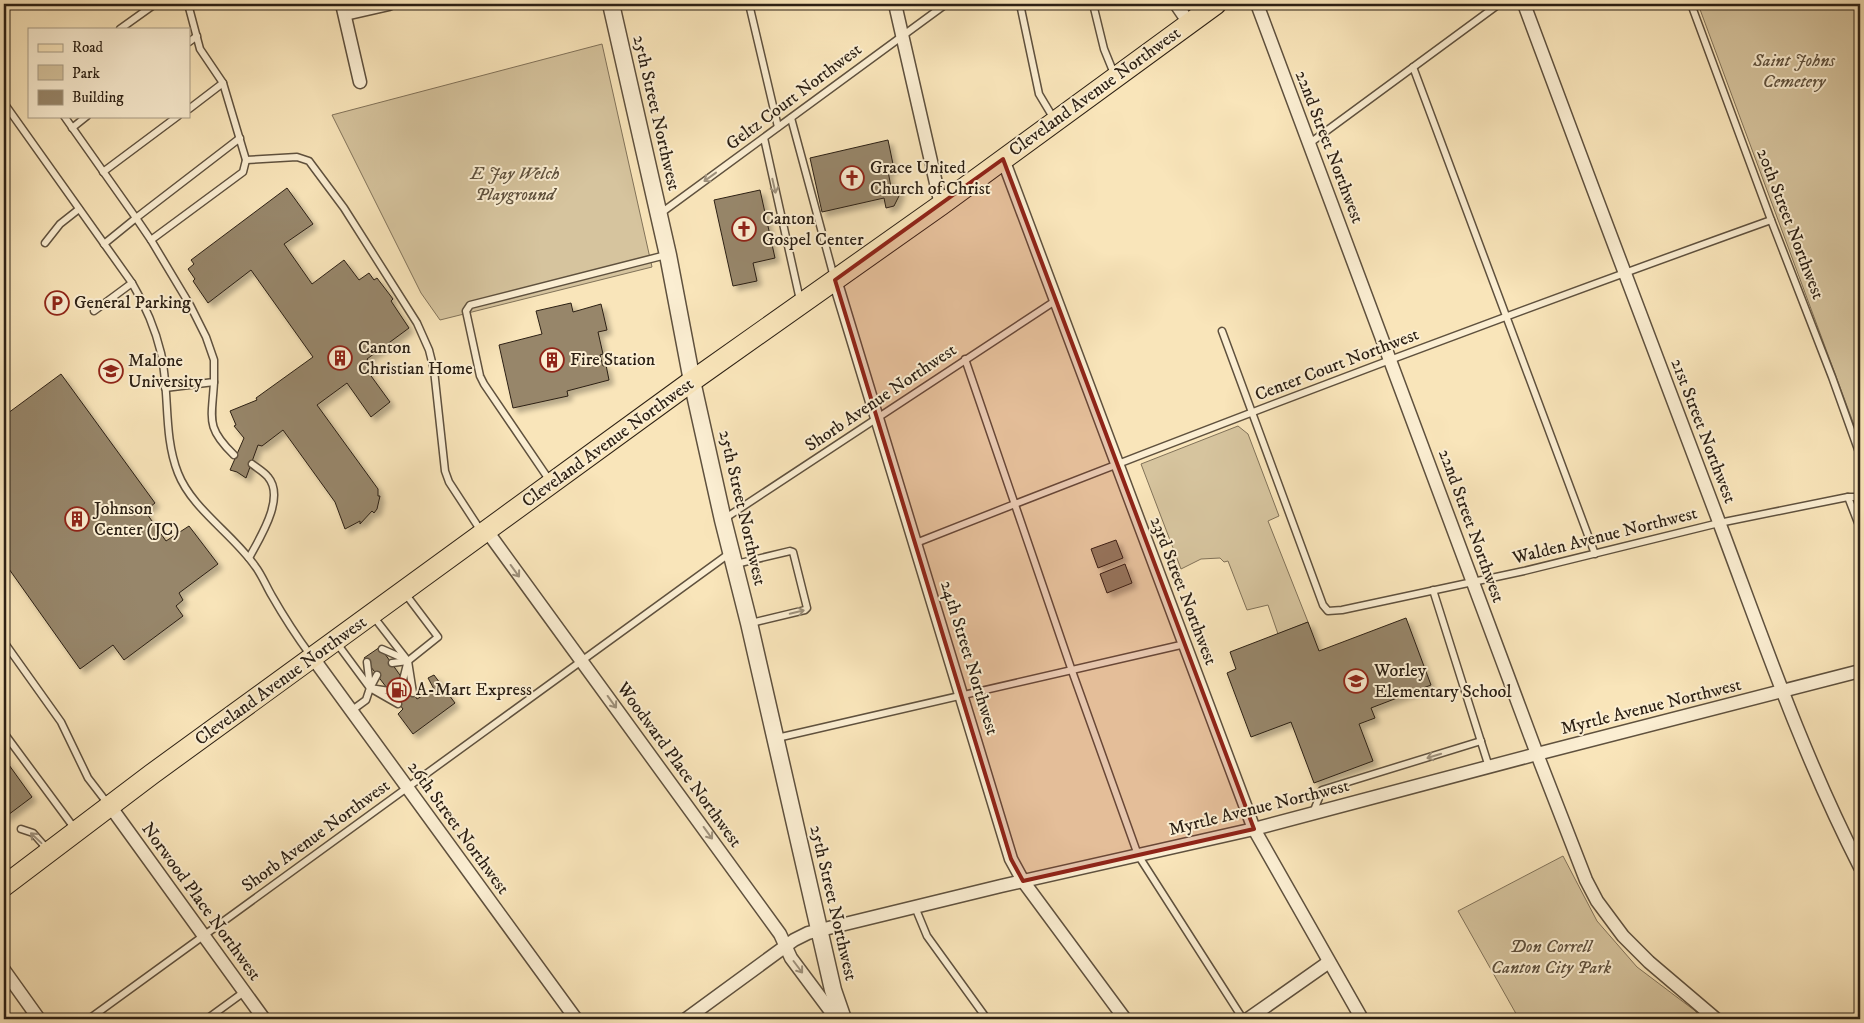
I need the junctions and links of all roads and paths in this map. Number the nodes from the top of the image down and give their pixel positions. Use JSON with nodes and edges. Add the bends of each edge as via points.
{"nodes":[{"id":1,"x":154,"y":4,"type":"edge"},
{"id":2,"x":188,"y":4,"type":"edge"},
{"id":3,"x":389,"y":4,"type":"edge"},
{"id":4,"x":611,"y":4,"type":"edge"},
{"id":5,"x":749,"y":4,"type":"edge"},
{"id":6,"x":895,"y":4,"type":"edge"},
{"id":7,"x":946,"y":4,"type":"edge"},
{"id":8,"x":1020,"y":4,"type":"edge"},
{"id":9,"x":1093,"y":4,"type":"edge"},
{"id":10,"x":1176,"y":4,"type":"edge"},
{"id":11,"x":1216,"y":4,"type":"edge"},
{"id":12,"x":1257,"y":4,"type":"edge"},
{"id":13,"x":1499,"y":4,"type":"edge"},
{"id":14,"x":1524,"y":4,"type":"edge"},
{"id":15,"x":1691,"y":4,"type":"edge"},
{"id":16,"x":343,"y":9,"type":"edge"},
{"id":17,"x":1189,"y":23,"type":"junction"},
{"id":18,"x":121,"y":28,"type":"edge"},
{"id":19,"x":197,"y":36,"type":"junction"},
{"id":20,"x":902,"y":36,"type":"junction"},
{"id":21,"x":190,"y":41,"type":"edge"},
{"id":22,"x":1413,"y":67,"type":"junction"},
{"id":23,"x":1116,"y":77,"type":"junction"},
{"id":24,"x":360,"y":82,"type":"dead end"},
{"id":25,"x":223,"y":83,"type":"junction"},
{"id":26,"x":4,"y":103,"type":"edge"},
{"id":27,"x":190,"y":108,"type":"edge"},
{"id":28,"x":65,"y":118,"type":"edge"},
{"id":29,"x":84,"y":118,"type":"edge"},
{"id":30,"x":175,"y":118,"type":"edge"},
{"id":31,"x":790,"y":118,"type":"junction"},
{"id":32,"x":1055,"y":121,"type":"junction"},
{"id":33,"x":72,"y":128,"type":"junction"},
{"id":34,"x":778,"y":128,"type":"junction"},
{"id":35,"x":240,"y":138,"type":"junction"},
{"id":36,"x":764,"y":138,"type":"junction"},
{"id":37,"x":1310,"y":143,"type":"junction"},
{"id":38,"x":1003,"y":159,"type":"junction"},
{"id":39,"x":246,"y":160,"type":"junction"},
{"id":40,"x":103,"y":172,"type":"junction"},
{"id":41,"x":941,"y":205,"type":"junction"},
{"id":42,"x":79,"y":209,"type":"junction"},
{"id":43,"x":659,"y":214,"type":"junction"},
{"id":44,"x":136,"y":218,"type":"junction"},
{"id":45,"x":1771,"y":220,"type":"junction"},
{"id":46,"x":151,"y":240,"type":"junction"},
{"id":47,"x":45,"y":242,"type":"dead end"},
{"id":48,"x":104,"y":244,"type":"junction"},
{"id":49,"x":668,"y":254,"type":"junction"},
{"id":50,"x":1624,"y":273,"type":"junction"},
{"id":51,"x":835,"y":280,"type":"junction"},
{"id":52,"x":132,"y":283,"type":"junction"},
{"id":53,"x":1055,"y":301,"type":"junction"},
{"id":54,"x":801,"y":304,"type":"junction"},
{"id":55,"x":94,"y":311,"type":"dead end"},
{"id":56,"x":1507,"y":317,"type":"junction"},
{"id":57,"x":1222,"y":331,"type":"dead end"},
{"id":58,"x":965,"y":360,"type":"junction"},
{"id":59,"x":1390,"y":360,"type":"junction"},
{"id":60,"x":692,"y":381,"type":"junction"},
{"id":61,"x":214,"y":382,"type":"junction"},
{"id":62,"x":165,"y":388,"type":"junction"},
{"id":63,"x":1252,"y":413,"type":"junction"},
{"id":64,"x":877,"y":418,"type":"junction"},
{"id":65,"x":234,"y":455,"type":"dead end"},
{"id":66,"x":1860,"y":455,"type":"edge"},
{"id":67,"x":1117,"y":463,"type":"junction"},
{"id":68,"x":252,"y":464,"type":"dead end"},
{"id":69,"x":552,"y":483,"type":"junction"},
{"id":70,"x":1848,"y":497,"type":"junction"},
{"id":71,"x":1860,"y":497,"type":"edge"},
{"id":72,"x":1015,"y":503,"type":"junction"},
{"id":73,"x":723,"y":520,"type":"junction"},
{"id":74,"x":1719,"y":523,"type":"junction"},
{"id":75,"x":1860,"y":528,"type":"edge"},
{"id":76,"x":485,"y":532,"type":"junction"},
{"id":77,"x":916,"y":543,"type":"junction"},
{"id":78,"x":1595,"y":554,"type":"junction"},
{"id":79,"x":249,"y":558,"type":"junction"},
{"id":80,"x":732,"y":558,"type":"junction"},
{"id":81,"x":1473,"y":582,"type":"junction"},
{"id":82,"x":1434,"y":590,"type":"junction"},
{"id":83,"x":403,"y":592,"type":"junction"},
{"id":84,"x":372,"y":615,"type":"junction"},
{"id":85,"x":750,"y":623,"type":"junction"},
{"id":86,"x":336,"y":641,"type":"junction"},
{"id":87,"x":4,"y":642,"type":"edge"},
{"id":88,"x":1185,"y":644,"type":"junction"},
{"id":89,"x":382,"y":649,"type":"dead end"},
{"id":90,"x":313,"y":658,"type":"junction"},
{"id":91,"x":408,"y":661,"type":"junction"},
{"id":92,"x":582,"y":661,"type":"junction"},
{"id":93,"x":367,"y":662,"type":"dead end"},
{"id":94,"x":392,"y":663,"type":"dead end"},
{"id":95,"x":1072,"y":671,"type":"junction"},
{"id":96,"x":1860,"y":671,"type":"edge"},
{"id":97,"x":377,"y":675,"type":"dead end"},
{"id":98,"x":403,"y":680,"type":"dead end"},
{"id":99,"x":370,"y":688,"type":"junction"},
{"id":100,"x":389,"y":691,"type":"dead end"},
{"id":101,"x":1782,"y":692,"type":"junction"},
{"id":102,"x":413,"y":693,"type":"dead end"},
{"id":103,"x":962,"y":695,"type":"junction"},
{"id":104,"x":398,"y":704,"type":"dead end"},
{"id":105,"x":351,"y":711,"type":"junction"},
{"id":106,"x":4,"y":733,"type":"edge"},
{"id":107,"x":775,"y":738,"type":"junction"},
{"id":108,"x":1481,"y":741,"type":"junction"},
{"id":109,"x":1537,"y":754,"type":"junction"},
{"id":110,"x":1489,"y":767,"type":"junction"},
{"id":111,"x":407,"y":788,"type":"junction"},
{"id":112,"x":110,"y":806,"type":"junction"},
{"id":113,"x":1312,"y":814,"type":"junction"},
{"id":114,"x":21,"y":828,"type":"dead end"},
{"id":115,"x":1254,"y":829,"type":"junction"},
{"id":116,"x":76,"y":831,"type":"junction"},
{"id":117,"x":49,"y":851,"type":"junction"},
{"id":118,"x":1138,"y":855,"type":"junction"},
{"id":119,"x":1860,"y":867,"type":"edge"},
{"id":120,"x":1023,"y":881,"type":"junction"},
{"id":121,"x":4,"y":886,"type":"edge"},
{"id":122,"x":915,"y":907,"type":"junction"},
{"id":123,"x":819,"y":930,"type":"junction"},
{"id":124,"x":204,"y":936,"type":"junction"},
{"id":125,"x":786,"y":946,"type":"junction"},
{"id":126,"x":1329,"y":962,"type":"junction"},
{"id":127,"x":4,"y":970,"type":"edge"},
{"id":128,"x":244,"y":992,"type":"junction"},
{"id":129,"x":39,"y":1019,"type":"edge"},
{"id":130,"x":89,"y":1019,"type":"edge"},
{"id":131,"x":207,"y":1019,"type":"edge"},
{"id":132,"x":264,"y":1019,"type":"edge"},
{"id":133,"x":576,"y":1019,"type":"edge"},
{"id":134,"x":686,"y":1019,"type":"edge"},
{"id":135,"x":842,"y":1019,"type":"edge"},
{"id":136,"x":987,"y":1019,"type":"edge"},
{"id":137,"x":1125,"y":1019,"type":"edge"},
{"id":138,"x":1243,"y":1019,"type":"edge"},
{"id":139,"x":1248,"y":1019,"type":"edge"},
{"id":140,"x":1362,"y":1019,"type":"edge"},
{"id":141,"x":1716,"y":1019,"type":"edge"}],
"edges":[{"from":1,"to":18,"type":"lane"},
{"from":2,"to":19,"type":"lane"},
{"from":3,"to":16,"type":"street"},
{"from":4,"to":43,"type":"street","name":"25th Street Northwest"},
{"from":5,"to":34,"type":"lane"},
{"from":6,"to":20,"type":"street"},
{"from":7,"to":20,"type":"lane","name":"Geltz Court Northwest"},
{"from":8,"to":32,"type":"lane","via":[[1039,94]]},
{"from":9,"to":23,"type":"lane","via":[[1104,49]]},
{"from":10,"to":17,"type":"street"},
{"from":11,"to":17,"type":"main road","name":"Cleveland Avenue Northwest"},
{"from":12,"to":37,"type":"street","name":"22nd Street Northwest"},
{"from":13,"to":22,"type":"lane"},
{"from":14,"to":50,"type":"street","name":"21st Street Northwest"},
{"from":15,"to":45,"type":"lane","name":"20th Street Northwest"},
{"from":16,"to":24,"type":"street"},
{"from":17,"to":23,"type":"main road","name":"Cleveland Avenue Northwest"},
{"from":19,"to":21,"type":"lane"},
{"from":19,"to":25,"type":"lane","via":[[200,49]]},
{"from":20,"to":31,"type":"lane","name":"Geltz Court Northwest"},
{"from":20,"to":41,"type":"street"},
{"from":22,"to":37,"type":"lane"},
{"from":22,"to":56,"type":"lane"},
{"from":23,"to":32,"type":"main road","name":"Cleveland Avenue Northwest"},
{"from":25,"to":27,"type":"lane"},
{"from":25,"to":35,"type":"lane"},
{"from":26,"to":42,"type":"lane"},
{"from":28,"to":33,"type":"lane"},
{"from":29,"to":33,"type":"lane"},
{"from":30,"to":40,"type":"lane"},
{"from":31,"to":34,"type":"lane","name":"Geltz Court Northwest"},
{"from":31,"to":51,"type":"lane"},
{"from":32,"to":38,"type":"main road","name":"Cleveland Avenue Northwest"},
{"from":33,"to":40,"type":"lane"},
{"from":34,"to":36,"type":"lane","name":"Geltz Court Northwest"},
{"from":35,"to":39,"type":"lane"},
{"from":35,"to":44,"type":"lane"},
{"from":36,"to":43,"type":"lane","name":"Geltz Court Northwest","one_way":true},
{"from":36,"to":54,"type":"lane","one_way":true},
{"from":37,"to":59,"type":"street","name":"22nd Street Northwest"},
{"from":38,"to":41,"type":"main road","name":"Cleveland Avenue Northwest"},
{"from":38,"to":53,"type":"street","name":"23rd Street Northwest"},
{"from":39,"to":46,"type":"lane","via":[[243,172]]},
{"from":39,"to":76,"type":"lane","via":[[297,157],[309,161],[344,208],[417,323],[429,350],[449,482]]},
{"from":40,"to":44,"type":"lane"},
{"from":41,"to":51,"type":"main road","name":"Cleveland Avenue Northwest"},
{"from":42,"to":47,"type":"lane"},
{"from":42,"to":48,"type":"lane"},
{"from":43,"to":49,"type":"street","name":"25th Street Northwest"},
{"from":44,"to":46,"type":"lane"},
{"from":44,"to":48,"type":"lane"},
{"from":45,"to":50,"type":"lane","name":"Center Court Northwest"},
{"from":45,"to":66,"type":"lane","name":"20th Street Northwest"},
{"from":46,"to":61,"type":"lane","via":[[206,337],[214,360]]},
{"from":48,"to":52,"type":"lane"},
{"from":49,"to":60,"type":"street","name":"25th Street Northwest"},
{"from":49,"to":69,"type":"lane","via":[[470,305],[466,310],[480,376]]},
{"from":50,"to":56,"type":"lane","name":"Center Court Northwest"},
{"from":50,"to":74,"type":"street","name":"21st Street Northwest"},
{"from":51,"to":54,"type":"main road","name":"Cleveland Avenue Northwest"},
{"from":51,"to":64,"type":"street","name":"24th Street Northwest"},
{"from":52,"to":55,"type":"lane"},
{"from":52,"to":62,"type":"lane","via":[[154,329]]},
{"from":53,"to":58,"type":"lane","name":"Shorb Avenue Northwest"},
{"from":53,"to":67,"type":"street","name":"23rd Street Northwest"},
{"from":54,"to":60,"type":"main road","name":"Cleveland Avenue Northwest"},
{"from":56,"to":59,"type":"lane","name":"Center Court Northwest"},
{"from":56,"to":78,"type":"lane"},
{"from":57,"to":63,"type":"lane","name":"Walden Avenue Northwest"},
{"from":58,"to":64,"type":"lane","name":"Shorb Avenue Northwest"},
{"from":58,"to":72,"type":"lane"},
{"from":59,"to":63,"type":"lane","name":"Center Court Northwest"},
{"from":59,"to":81,"type":"street","name":"22nd Street Northwest"},
{"from":60,"to":69,"type":"main road","name":"Cleveland Avenue Northwest"},
{"from":60,"to":73,"type":"street","name":"25th Street Northwest"},
{"from":61,"to":62,"type":"lane"},
{"from":61,"to":65,"type":"lane","via":[[214,432]]},
{"from":62,"to":79,"type":"lane","via":[[172,457],[179,475],[192,496]]},
{"from":63,"to":67,"type":"lane","name":"Center Court Northwest"},
{"from":63,"to":82,"type":"lane","name":"Walden Avenue Northwest","via":[[1323,605],[1328,611]]},
{"from":64,"to":73,"type":"lane","name":"Shorb Avenue Northwest"},
{"from":64,"to":77,"type":"street","name":"24th Street Northwest"},
{"from":67,"to":72,"type":"lane","name":"Center Court Northwest"},
{"from":67,"to":88,"type":"street","name":"23rd Street Northwest"},
{"from":68,"to":79,"type":"lane","via":[[269,478],[273,504]]},
{"from":69,"to":76,"type":"main road","name":"Cleveland Avenue Northwest"},
{"from":70,"to":71,"type":"lane","name":"Walden Avenue Northwest"},
{"from":70,"to":74,"type":"lane","name":"Walden Avenue Northwest"},
{"from":70,"to":75,"type":"lane"},
{"from":72,"to":77,"type":"lane","name":"Center Court Northwest"},
{"from":72,"to":95,"type":"lane"},
{"from":73,"to":80,"type":"street","name":"25th Street Northwest"},
{"from":74,"to":78,"type":"lane","name":"Walden Avenue Northwest"},
{"from":74,"to":101,"type":"street","name":"21st Street Northwest"},
{"from":76,"to":83,"type":"main road","name":"Cleveland Avenue Northwest"},
{"from":76,"to":92,"type":"street","name":"Woodward Place Northwest","one_way":true},
{"from":77,"to":103,"type":"street","name":"24th Street Northwest"},
{"from":78,"to":81,"type":"lane","name":"Walden Avenue Northwest"},
{"from":79,"to":90,"type":"lane"},
{"from":80,"to":85,"type":"street","name":"25th Street Northwest"},
{"from":85,"to":80,"type":"lane","one_way":true,"via":[[805,610],[793,552]]},
{"from":80,"to":92,"type":"lane","name":"Shorb Avenue Northwest"},
{"from":81,"to":82,"type":"lane","name":"Walden Avenue Northwest"},
{"from":81,"to":109,"type":"street","name":"22nd Street Northwest"},
{"from":82,"to":108,"type":"lane"},
{"from":83,"to":84,"type":"main road","name":"Cleveland Avenue Northwest"},
{"from":83,"to":91,"type":"lane","via":[[438,637]]},
{"from":84,"to":86,"type":"main road","name":"Cleveland Avenue Northwest"},
{"from":84,"to":91,"type":"lane"},
{"from":85,"to":107,"type":"street","name":"25th Street Northwest"},
{"from":86,"to":90,"type":"main road","name":"Cleveland Avenue Northwest"},
{"from":86,"to":99,"type":"lane"},
{"from":87,"to":112,"type":"lane","via":[[61,722],[88,778]]},
{"from":88,"to":95,"type":"lane"},
{"from":88,"to":115,"type":"street","name":"23rd Street Northwest"},
{"from":89,"to":91,"type":"lane"},
{"from":90,"to":105,"type":"street","name":"26th Street Northwest"},
{"from":90,"to":112,"type":"main road","name":"Cleveland Avenue Northwest"},
{"from":91,"to":94,"type":"lane"},
{"from":91,"to":98,"type":"lane"},
{"from":91,"to":102,"type":"lane"},
{"from":92,"to":111,"type":"lane","name":"Shorb Avenue Northwest"},
{"from":92,"to":125,"type":"street","name":"Woodward Place Northwest","one_way":true},
{"from":93,"to":99,"type":"lane"},
{"from":95,"to":103,"type":"lane"},
{"from":95,"to":118,"type":"lane"},
{"from":96,"to":101,"type":"street","name":"Myrtle Avenue Northwest"},
{"from":97,"to":99,"type":"lane"},
{"from":99,"to":100,"type":"lane"},
{"from":99,"to":104,"type":"lane"},
{"from":99,"to":105,"type":"lane","via":[[366,700]]},
{"from":101,"to":109,"type":"street","name":"Myrtle Avenue Northwest"},
{"from":101,"to":119,"type":"street","name":"21st Street Northwest"},
{"from":103,"to":107,"type":"lane"},
{"from":103,"to":120,"type":"street","name":"24th Street Northwest","via":[[1011,859]]},
{"from":105,"to":111,"type":"street","name":"26th Street Northwest"},
{"from":106,"to":116,"type":"lane"},
{"from":107,"to":123,"type":"street","name":"25th Street Northwest"},
{"from":108,"to":110,"type":"lane"},
{"from":108,"to":113,"type":"lane","one_way":true,"via":[[1322,790]]},
{"from":109,"to":110,"type":"street","name":"Myrtle Avenue Northwest"},
{"from":109,"to":141,"type":"street","name":"22nd Street Northwest","via":[[1586,880],[1601,907],[1649,962]]},
{"from":110,"to":113,"type":"street","name":"Myrtle Avenue Northwest"},
{"from":111,"to":124,"type":"lane","name":"Shorb Avenue Northwest"},
{"from":111,"to":133,"type":"street","name":"26th Street Northwest"},
{"from":112,"to":116,"type":"main road","name":"Cleveland Avenue Northwest"},
{"from":112,"to":124,"type":"street","name":"Norwood Place Northwest"},
{"from":113,"to":115,"type":"street","name":"Myrtle Avenue Northwest"},
{"from":117,"to":114,"type":"lane","one_way":true,"via":[[33,833]]},
{"from":115,"to":118,"type":"street","name":"Myrtle Avenue Northwest"},
{"from":115,"to":126,"type":"street","name":"23rd Street Northwest"},
{"from":116,"to":117,"type":"main road","name":"Cleveland Avenue Northwest"},
{"from":117,"to":121,"type":"main road","name":"Cleveland Avenue Northwest"},
{"from":118,"to":120,"type":"street","name":"Myrtle Avenue Northwest"},
{"from":118,"to":138,"type":"lane"},
{"from":120,"to":122,"type":"street","name":"Myrtle Avenue Northwest"},
{"from":120,"to":137,"type":"street","name":"24th Street Northwest"},
{"from":122,"to":123,"type":"street","name":"Myrtle Avenue Northwest"},
{"from":122,"to":136,"type":"lane","via":[[927,936]]},
{"from":123,"to":125,"type":"street","name":"Myrtle Avenue Northwest"},
{"from":123,"to":135,"type":"street","name":"25th Street Northwest"},
{"from":124,"to":128,"type":"street","name":"Norwood Place Northwest"},
{"from":124,"to":130,"type":"lane","name":"Shorb Avenue Northwest"},
{"from":125,"to":134,"type":"street","name":"Myrtle Avenue Northwest"},
{"from":125,"to":135,"type":"street","name":"Woodward Place Northwest","one_way":true,"via":[[796,966],[828,1009]]},
{"from":126,"to":139,"type":"street"},
{"from":126,"to":140,"type":"street","name":"23rd Street Northwest"},
{"from":127,"to":129,"type":"street"},
{"from":128,"to":131,"type":"lane"},
{"from":128,"to":132,"type":"street","name":"Norwood Place Northwest"}]}
